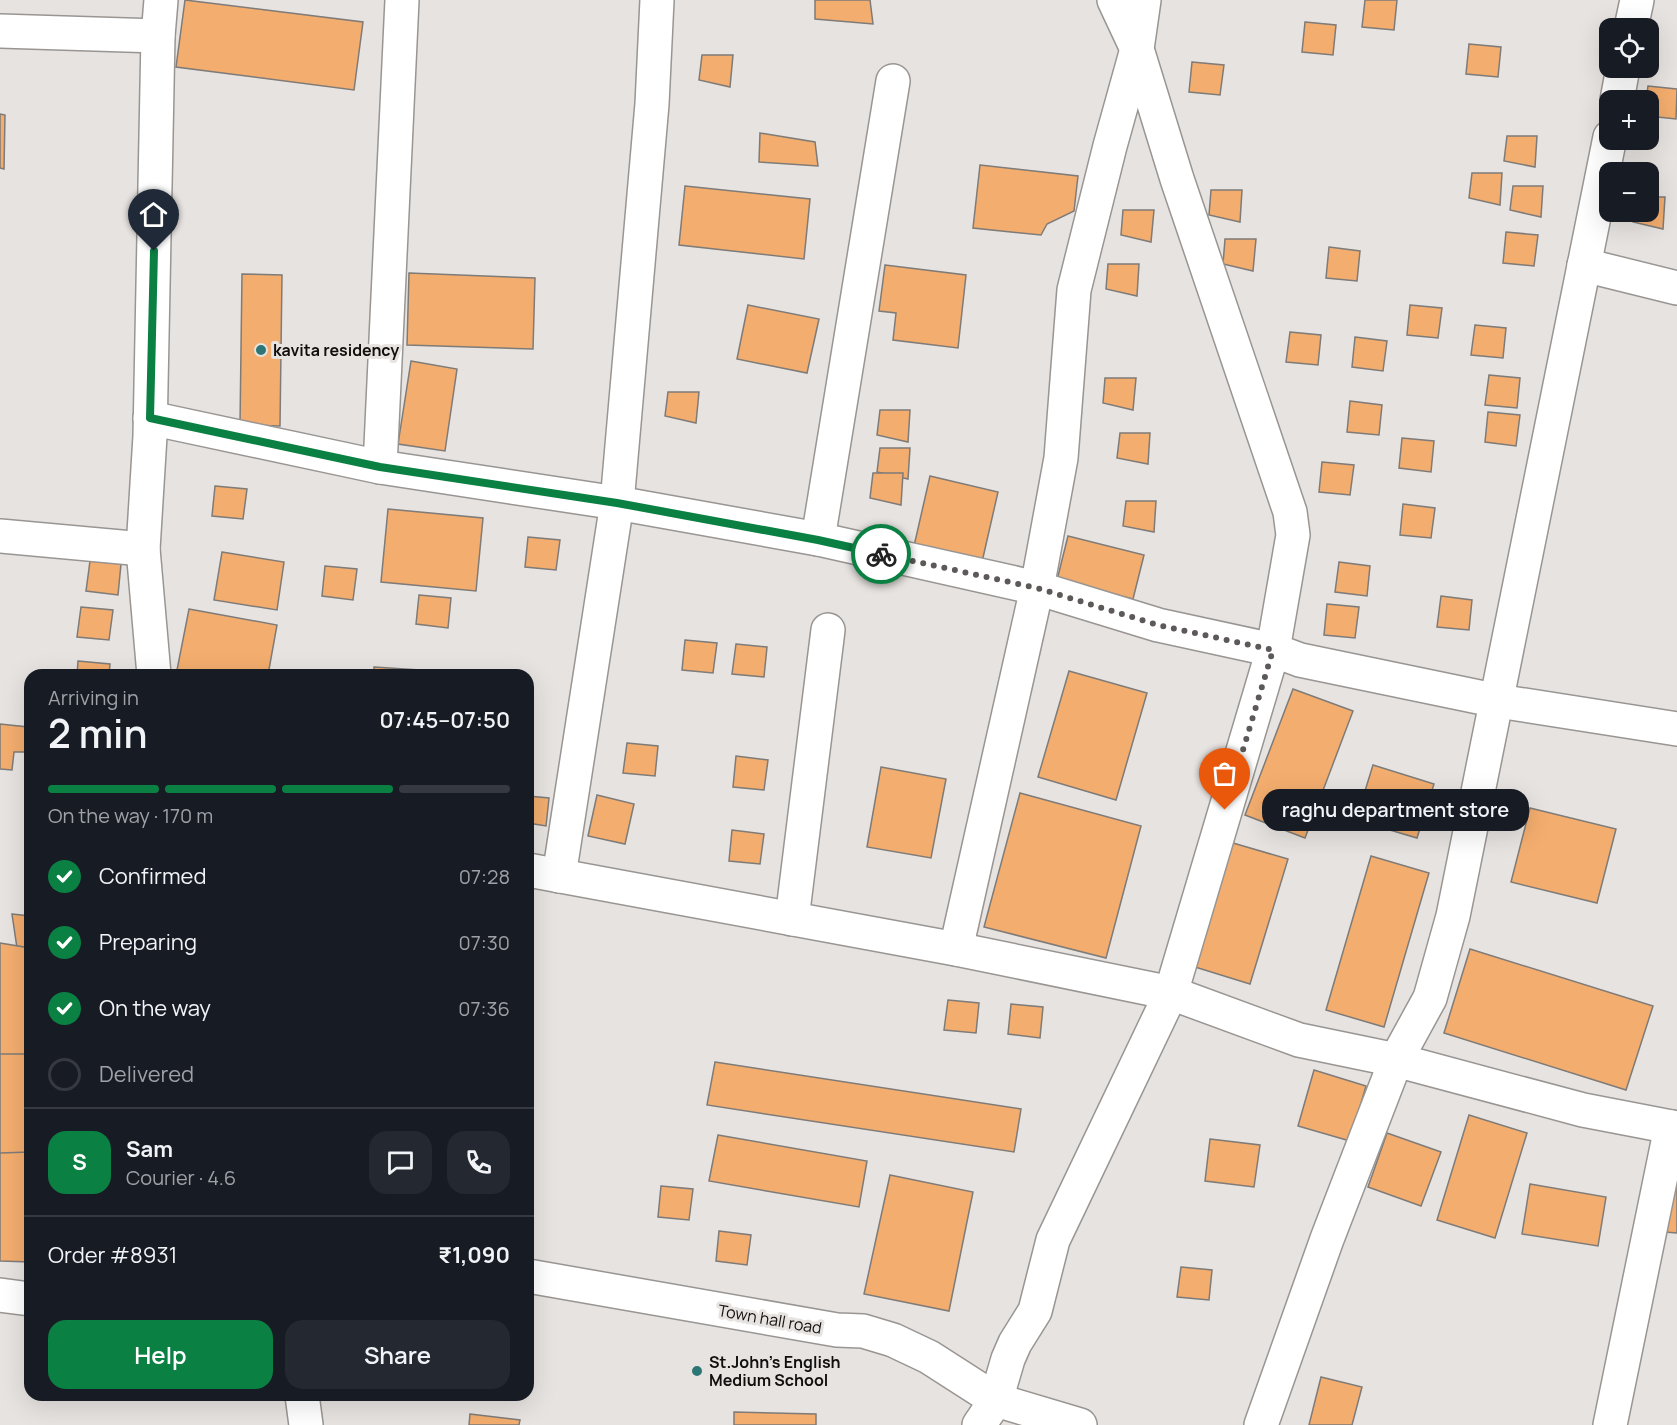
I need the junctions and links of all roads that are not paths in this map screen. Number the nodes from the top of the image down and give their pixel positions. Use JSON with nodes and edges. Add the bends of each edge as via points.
{"nodes":[{"id":1,"x":161,"y":0,"type":"edge"},
{"id":2,"x":402,"y":0,"type":"edge"},
{"id":3,"x":657,"y":0,"type":"edge"},
{"id":4,"x":1114,"y":0,"type":"edge"},
{"id":5,"x":1144,"y":0,"type":"edge"},
{"id":6,"x":1637,"y":0,"type":"edge"},
{"id":7,"x":1633,"y":18,"type":"edge"},
{"id":8,"x":0,"y":31,"type":"edge"},
{"id":9,"x":158,"y":36,"type":"junction"},
{"id":10,"x":1137,"y":49,"type":"junction"},
{"id":11,"x":892,"y":81,"type":"dead end"},
{"id":12,"x":1607,"y":150,"type":"edge"},
{"id":13,"x":1584,"y":265,"type":"junction"},
{"id":14,"x":1677,"y":288,"type":"edge"},
{"id":15,"x":150,"y":418,"type":"junction"},
{"id":16,"x":380,"y":467,"type":"junction"},
{"id":17,"x":617,"y":503,"type":"junction"},
{"id":18,"x":0,"y":536,"type":"edge"},
{"id":19,"x":818,"y":540,"type":"junction"},
{"id":20,"x":143,"y":549,"type":"junction"},
{"id":21,"x":1037,"y":588,"type":"junction"},
{"id":22,"x":828,"y":630,"type":"dead end"},
{"id":23,"x":1273,"y":650,"type":"junction"},
{"id":24,"x":153,"y":669,"type":"edge"},
{"id":25,"x":1498,"y":701,"type":"junction"},
{"id":26,"x":1677,"y":729,"type":"edge"},
{"id":27,"x":543,"y":873,"type":"edge"},
{"id":28,"x":792,"y":919,"type":"junction"},
{"id":29,"x":956,"y":949,"type":"junction"},
{"id":30,"x":1171,"y":993,"type":"junction"},
{"id":31,"x":1396,"y":1060,"type":"junction"},
{"id":32,"x":1674,"y":1127,"type":"edge"},
{"id":33,"x":534,"y":1277,"type":"edge"},
{"id":34,"x":0,"y":1295,"type":"edge"},
{"id":35,"x":24,"y":1298,"type":"edge"},
{"id":36,"x":303,"y":1401,"type":"edge"},
{"id":37,"x":988,"y":1413,"type":"edge"},
{"id":38,"x":306,"y":1425,"type":"edge"},
{"id":39,"x":1080,"y":1425,"type":"edge"},
{"id":40,"x":1261,"y":1425,"type":"edge"},
{"id":41,"x":1610,"y":1425,"type":"edge"}],
"edges":[{"from":1,"to":9,"type":"street"},
{"from":2,"to":16,"type":"street"},
{"from":3,"to":17,"type":"street","via":[[652,104]]},
{"from":4,"to":10,"type":"street"},
{"from":5,"to":10,"type":"street"},
{"from":6,"to":7,"type":"street"},
{"from":8,"to":9,"type":"street"},
{"from":9,"to":15,"type":"street"},
{"from":10,"to":21,"type":"street","via":[[1074,290],[1061,458]]},
{"from":10,"to":23,"type":"street","via":[[1180,190],[1290,512],[1293,535]]},
{"from":11,"to":19,"type":"street"},
{"from":12,"to":13,"type":"street"},
{"from":13,"to":14,"type":"street"},
{"from":13,"to":25,"type":"street"},
{"from":15,"to":16,"type":"street"},
{"from":15,"to":20,"type":"street"},
{"from":16,"to":17,"type":"street"},
{"from":17,"to":19,"type":"street"},
{"from":17,"to":27,"type":"street"},
{"from":18,"to":20,"type":"street"},
{"from":19,"to":21,"type":"street"},
{"from":20,"to":24,"type":"street"},
{"from":21,"to":23,"type":"street","via":[[1158,625]]},
{"from":21,"to":29,"type":"street"},
{"from":22,"to":28,"type":"street"},
{"from":23,"to":25,"type":"street","via":[[1300,660]]},
{"from":23,"to":30,"type":"street"},
{"from":25,"to":26,"type":"street"},
{"from":25,"to":31,"type":"street","via":[[1454,916],[1430,998]]},
{"from":27,"to":28,"type":"street"},
{"from":28,"to":29,"type":"street"},
{"from":29,"to":30,"type":"street"},
{"from":30,"to":31,"type":"street","via":[[1299,1040]]},
{"from":30,"to":37,"type":"street","via":[[1053,1240],[1035,1311],[1015,1343]]},
{"from":31,"to":32,"type":"street","via":[[1584,1110]]},
{"from":31,"to":40,"type":"street"},
{"from":32,"to":41,"type":"street"},
{"from":33,"to":37,"type":"street","name":"Town hall road","via":[[837,1330],[863,1331],[929,1357]]},
{"from":34,"to":35,"type":"street"},
{"from":36,"to":38,"type":"street"},
{"from":37,"to":39,"type":"street","name":"Town hall road"}]}
